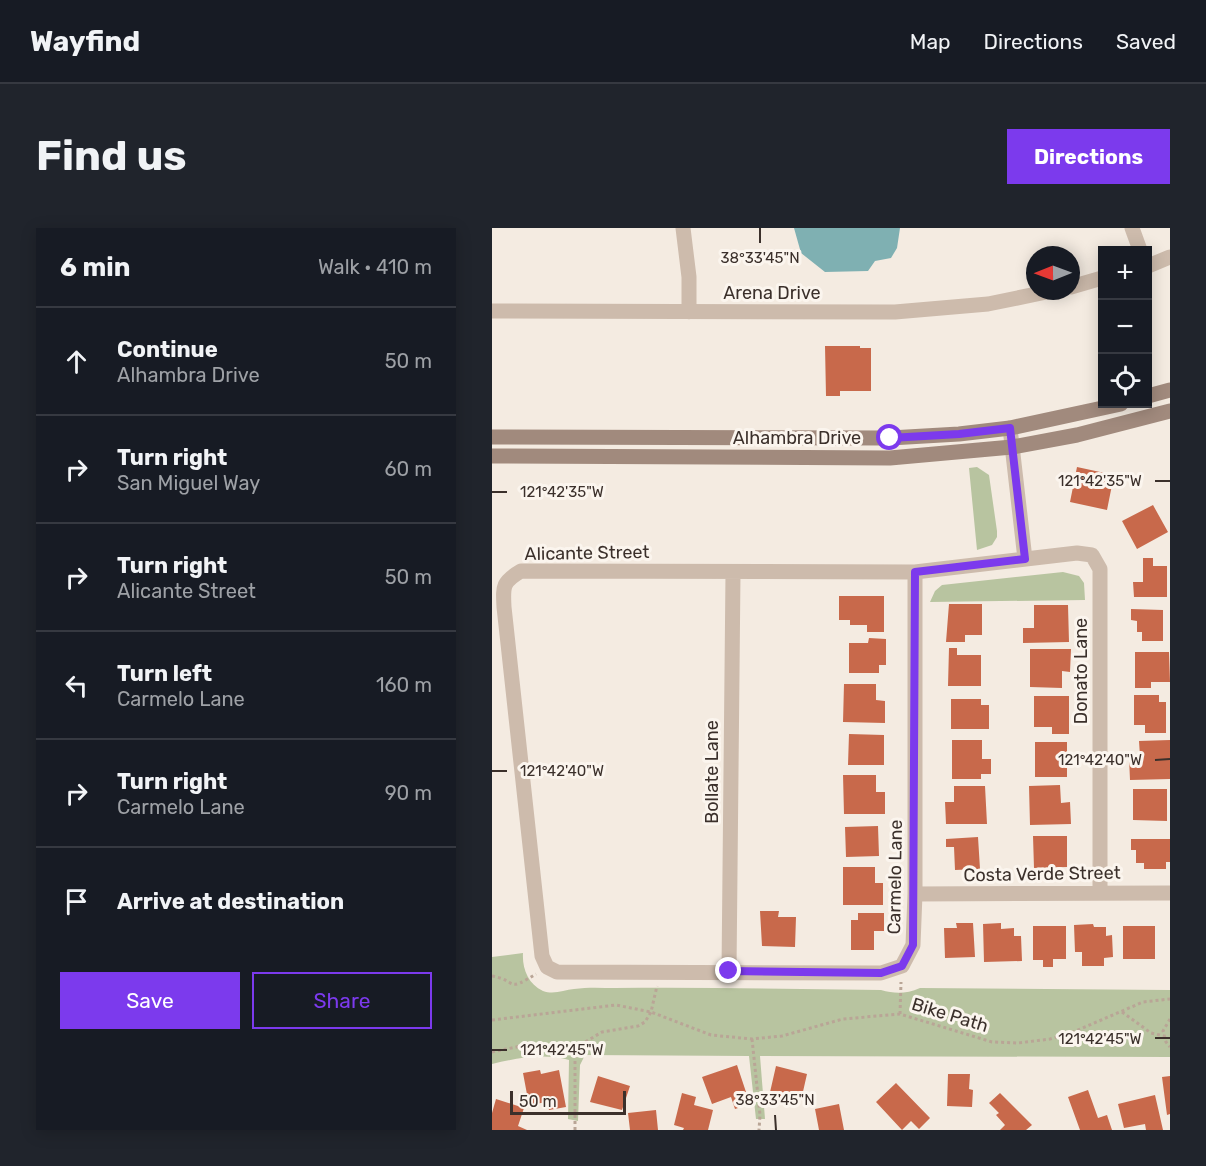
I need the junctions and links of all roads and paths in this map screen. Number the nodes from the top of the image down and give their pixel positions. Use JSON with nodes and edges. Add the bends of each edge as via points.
{"nodes":[{"id":1,"x":683,"y":228,"type":"edge"},
{"id":2,"x":1132,"y":228,"type":"edge"},
{"id":3,"x":1139,"y":246,"type":"edge"},
{"id":4,"x":1170,"y":257,"type":"edge"},
{"id":5,"x":1152,"y":264,"type":"edge"},
{"id":6,"x":1098,"y":279,"type":"edge"},
{"id":7,"x":1080,"y":284,"type":"edge"},
{"id":8,"x":1026,"y":296,"type":"edge"},
{"id":9,"x":492,"y":311,"type":"edge"},
{"id":10,"x":689,"y":312,"type":"junction"},
{"id":11,"x":1170,"y":390,"type":"edge"},
{"id":12,"x":1152,"y":395,"type":"edge"},
{"id":13,"x":1102,"y":408,"type":"edge"},
{"id":14,"x":1170,"y":411,"type":"edge"},
{"id":15,"x":1010,"y":428,"type":"junction"},
{"id":16,"x":492,"y":437,"type":"edge"},
{"id":17,"x":1012,"y":447,"type":"junction"},
{"id":18,"x":492,"y":456,"type":"edge"},
{"id":19,"x":1025,"y":559,"type":"junction"},
{"id":20,"x":915,"y":572,"type":"junction"},
{"id":21,"x":733,"y":573,"type":"junction"},
{"id":22,"x":1100,"y":892,"type":"junction"},
{"id":23,"x":1170,"y":893,"type":"edge"},
{"id":24,"x":915,"y":894,"type":"junction"},
{"id":25,"x":902,"y":966,"type":"junction"},
{"id":26,"x":547,"y":968,"type":"junction"},
{"id":27,"x":729,"y":971,"type":"junction"},
{"id":28,"x":658,"y":972,"type":"junction"},
{"id":29,"x":492,"y":976,"type":"edge"},
{"id":30,"x":1170,"y":999,"type":"edge"},
{"id":31,"x":651,"y":1012,"type":"junction"},
{"id":32,"x":1122,"y":1012,"type":"junction"},
{"id":33,"x":900,"y":1014,"type":"junction"},
{"id":34,"x":1170,"y":1018,"type":"edge"},
{"id":35,"x":492,"y":1020,"type":"edge"},
{"id":36,"x":1164,"y":1036,"type":"junction"},
{"id":37,"x":752,"y":1039,"type":"junction"},
{"id":38,"x":575,"y":1047,"type":"junction"},
{"id":39,"x":1170,"y":1047,"type":"edge"},
{"id":40,"x":492,"y":1052,"type":"edge"},
{"id":41,"x":575,"y":1130,"type":"edge"},
{"id":42,"x":759,"y":1130,"type":"edge"}],
"edges":[{"from":1,"to":10,"type":"street"},
{"from":2,"to":3,"type":"street"},
{"from":4,"to":5,"type":"street"},
{"from":6,"to":7,"type":"street"},
{"from":8,"to":10,"type":"street","name":"Arena Drive","via":[[988,304],[895,312]]},
{"from":9,"to":10,"type":"street","name":"Arena Drive"},
{"from":11,"to":12,"type":"main road"},
{"from":13,"to":15,"type":"main road","name":"Alhambra Drive"},
{"from":14,"to":17,"type":"main road","name":"Alhambra Drive"},
{"from":15,"to":16,"type":"main road","name":"Alhambra Drive","via":[[890,438]]},
{"from":15,"to":17,"type":"street"},
{"from":17,"to":18,"type":"main road","name":"Alhambra Drive","via":[[890,458]]},
{"from":17,"to":19,"type":"street"},
{"from":19,"to":20,"type":"street","name":"Alicante Street"},
{"from":19,"to":22,"type":"street","name":"Donato Lane","via":[[1092,555],[1100,569]]},
{"from":20,"to":21,"type":"street","name":"Alicante Street"},
{"from":20,"to":24,"type":"street","name":"Carmelo Lane"},
{"from":21,"to":26,"type":"street","name":"Alicante Street","via":[[521,572],[508,579],[503,589],[542,956]]},
{"from":21,"to":27,"type":"street","name":"Bollate Lane"},
{"from":22,"to":23,"type":"street","name":"Costa Verde Street"},
{"from":22,"to":24,"type":"street","name":"Costa Verde Street"},
{"from":24,"to":25,"type":"street","name":"Carmelo Lane","via":[[913,945]]},
{"from":25,"to":27,"type":"street","via":[[881,973]]},
{"from":25,"to":33,"type":"path"},
{"from":26,"to":28,"type":"street","via":[[557,972]]},
{"from":26,"to":29,"type":"path","via":[[518,985]]},
{"from":27,"to":28,"type":"street"},
{"from":28,"to":31,"type":"path"},
{"from":30,"to":32,"type":"path","name":"Bike Path","via":[[1143,1002]]},
{"from":31,"to":35,"type":"path","name":"Bike Path","via":[[616,1005]]},
{"from":31,"to":37,"type":"path","name":"Bike Path","via":[[711,1035]]},
{"from":31,"to":38,"type":"path","via":[[638,1026],[602,1032]]},
{"from":32,"to":33,"type":"path","name":"Bike Path","via":[[1050,1040],[1018,1043],[992,1042]]},
{"from":32,"to":36,"type":"path","via":[[1151,1034]]},
{"from":33,"to":37,"type":"path","name":"Bike Path","via":[[843,1019],[782,1036]]},
{"from":34,"to":36,"type":"path"},
{"from":36,"to":39,"type":"path"},
{"from":37,"to":42,"type":"path"},
{"from":38,"to":40,"type":"path","via":[[526,1045]]},
{"from":38,"to":41,"type":"path"}]}
